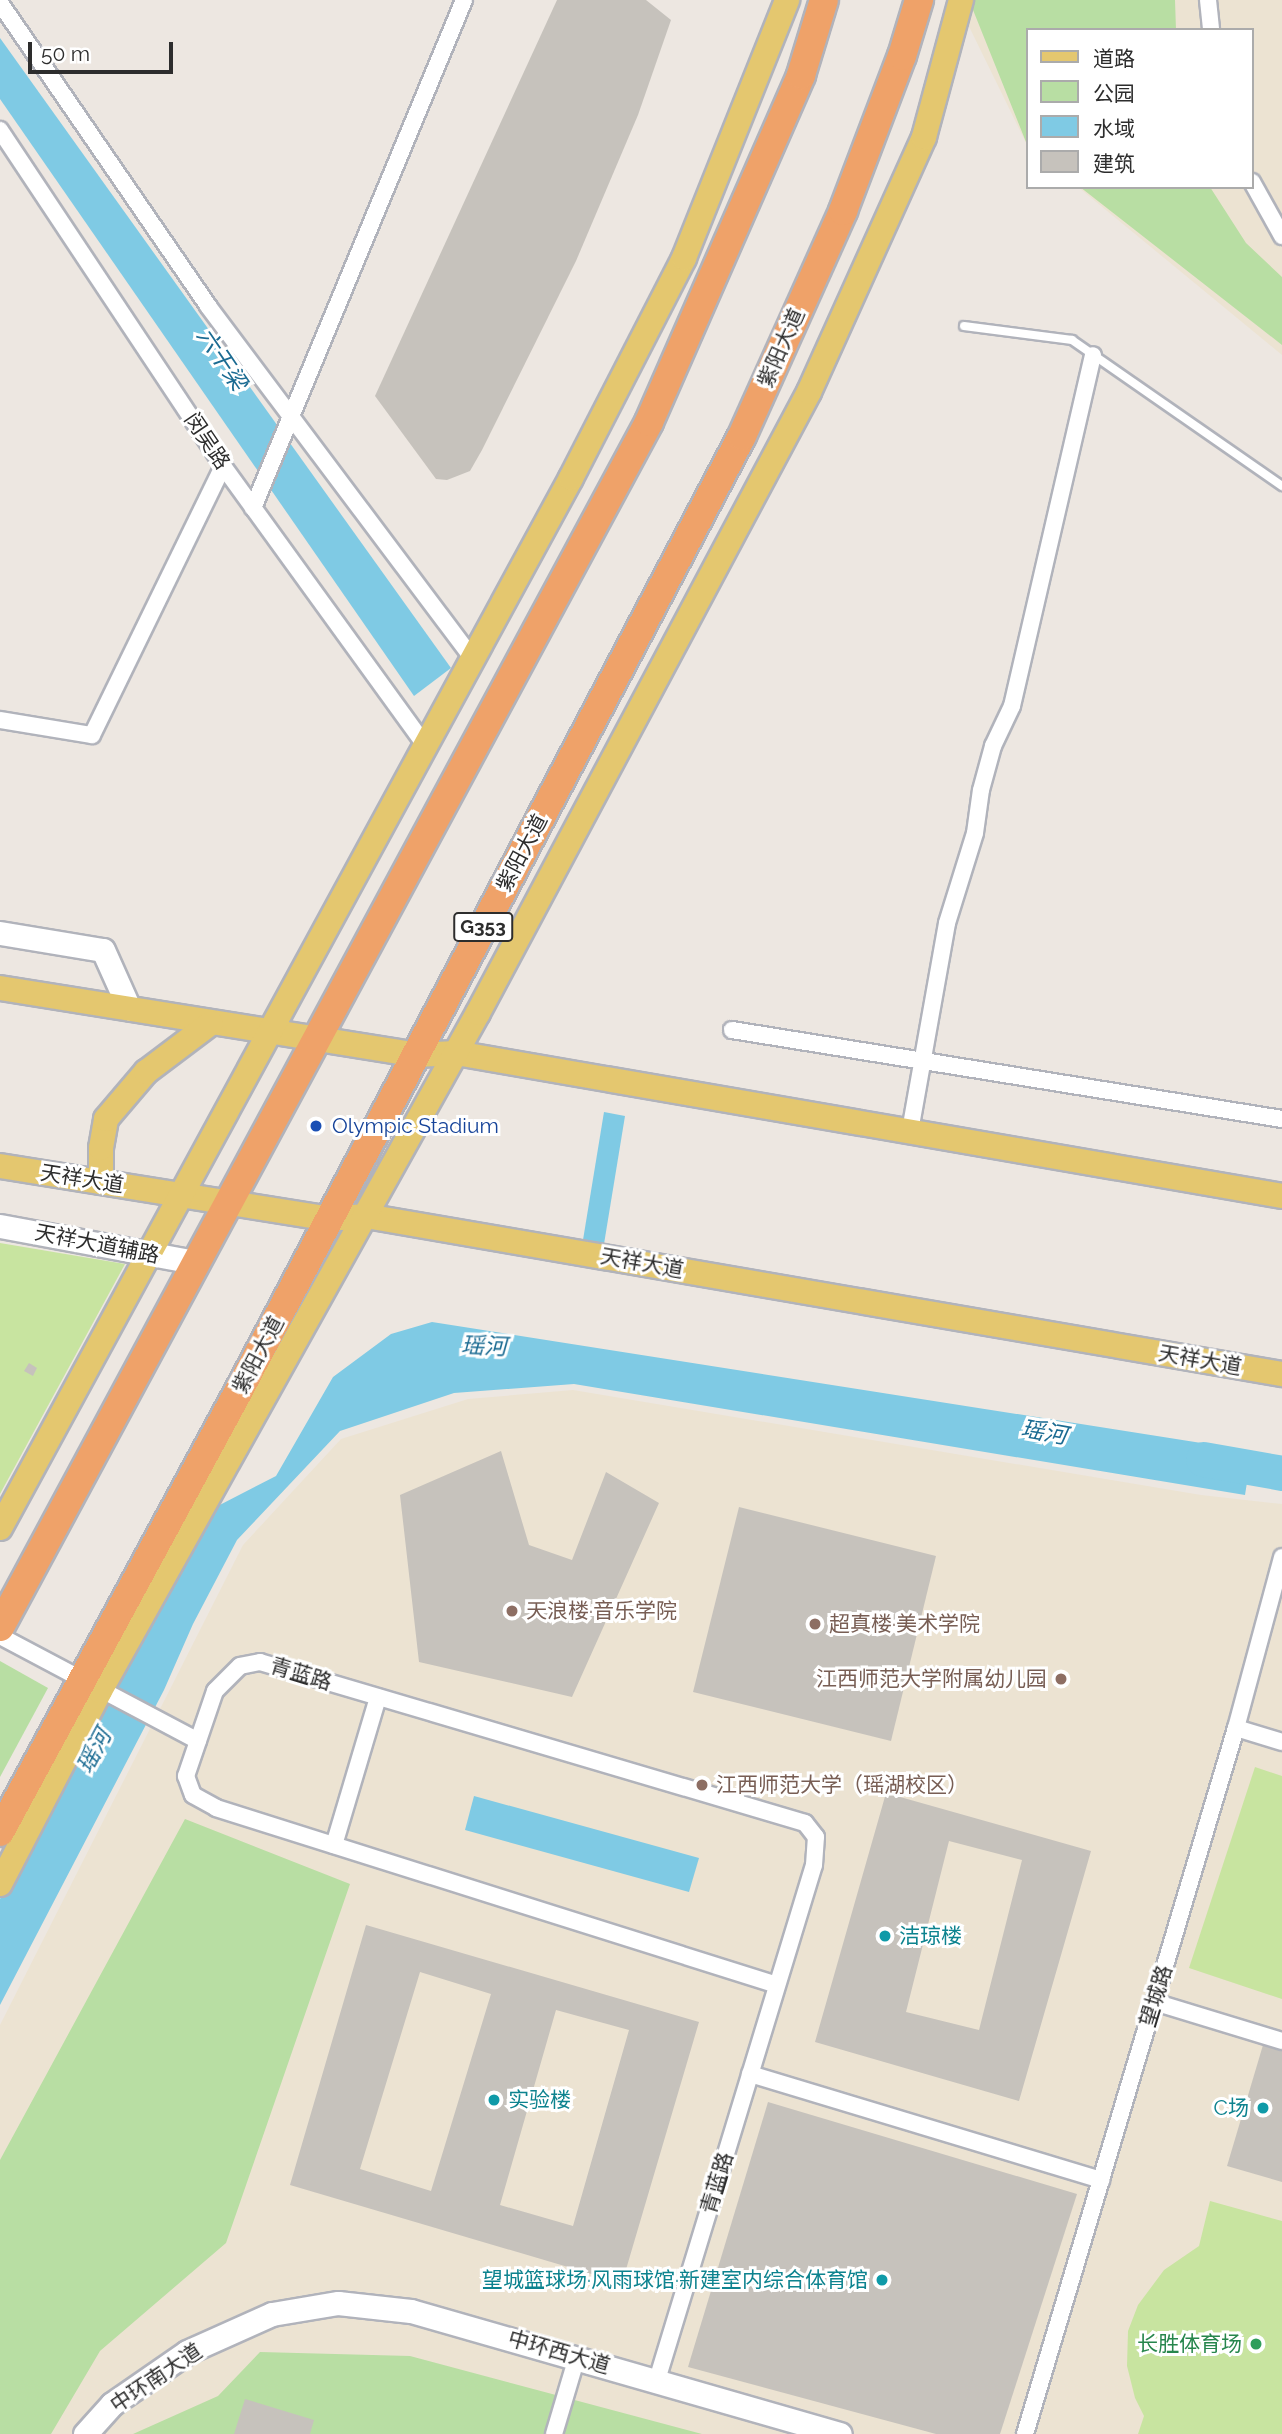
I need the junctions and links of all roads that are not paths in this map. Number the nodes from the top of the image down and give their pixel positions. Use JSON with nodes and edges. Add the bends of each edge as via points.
{"nodes":[{"id":1,"x":464,"y":0,"type":"edge"},
{"id":2,"x":787,"y":0,"type":"edge"},
{"id":3,"x":824,"y":0,"type":"edge"},
{"id":4,"x":919,"y":0,"type":"edge"},
{"id":5,"x":961,"y":0,"type":"edge"},
{"id":6,"x":1208,"y":0,"type":"edge"},
{"id":7,"x":0,"y":3,"type":"edge"},
{"id":8,"x":1212,"y":28,"type":"edge"},
{"id":9,"x":0,"y":130,"type":"edge"},
{"id":10,"x":1254,"y":186,"type":"edge"},
{"id":11,"x":1282,"y":236,"type":"edge"},
{"id":12,"x":964,"y":326,"type":"dead end"},
{"id":13,"x":1093,"y":355,"type":"junction"},
{"id":14,"x":291,"y":416,"type":"junction"},
{"id":15,"x":223,"y":466,"type":"junction"},
{"id":16,"x":1282,"y":486,"type":"edge"},
{"id":17,"x":253,"y":508,"type":"junction"},
{"id":18,"x":472,"y":658,"type":"junction"},
{"id":19,"x":0,"y":720,"type":"edge"},
{"id":20,"x":425,"y":745,"type":"junction"},
{"id":21,"x":0,"y":933,"type":"edge"},
{"id":22,"x":0,"y":988,"type":"edge"},
{"id":23,"x":129,"y":1009,"type":"junction"},
{"id":24,"x":211,"y":1024,"type":"junction"},
{"id":25,"x":732,"y":1030,"type":"dead end"},
{"id":26,"x":269,"y":1031,"type":"junction"},
{"id":27,"x":315,"y":1039,"type":"junction"},
{"id":28,"x":456,"y":1053,"type":"junction"},
{"id":29,"x":416,"y":1055,"type":"junction"},
{"id":30,"x":922,"y":1061,"type":"junction"},
{"id":31,"x":1282,"y":1119,"type":"edge"},
{"id":32,"x":910,"y":1131,"type":"junction"},
{"id":33,"x":0,"y":1167,"type":"edge"},
{"id":34,"x":101,"y":1182,"type":"junction"},
{"id":35,"x":179,"y":1196,"type":"junction"},
{"id":36,"x":1282,"y":1196,"type":"edge"},
{"id":37,"x":226,"y":1203,"type":"junction"},
{"id":38,"x":366,"y":1216,"type":"junction"},
{"id":39,"x":330,"y":1219,"type":"junction"},
{"id":40,"x":0,"y":1226,"type":"edge"},
{"id":41,"x":148,"y":1253,"type":"junction"},
{"id":42,"x":194,"y":1262,"type":"junction"},
{"id":43,"x":1282,"y":1374,"type":"edge"},
{"id":44,"x":0,"y":1528,"type":"edge"},
{"id":45,"x":1282,"y":1558,"type":"edge"},
{"id":46,"x":0,"y":1627,"type":"edge"},
{"id":47,"x":0,"y":1636,"type":"edge"},
{"id":48,"x":91,"y":1686,"type":"junction"},
{"id":49,"x":378,"y":1697,"type":"junction"},
{"id":50,"x":1236,"y":1728,"type":"junction"},
{"id":51,"x":198,"y":1741,"type":"junction"},
{"id":52,"x":1282,"y":1742,"type":"edge"},
{"id":53,"x":0,"y":1832,"type":"edge"},
{"id":54,"x":334,"y":1845,"type":"junction"},
{"id":55,"x":0,"y":1884,"type":"edge"},
{"id":56,"x":777,"y":1986,"type":"junction"},
{"id":57,"x":1154,"y":2003,"type":"junction"},
{"id":58,"x":1282,"y":2041,"type":"edge"},
{"id":59,"x":750,"y":2074,"type":"junction"},
{"id":60,"x":1101,"y":2180,"type":"junction"},
{"id":61,"x":272,"y":2314,"type":"joint"},
{"id":62,"x":577,"y":2357,"type":"junction"},
{"id":63,"x":657,"y":2380,"type":"junction"},
{"id":64,"x":85,"y":2434,"type":"edge"},
{"id":65,"x":554,"y":2434,"type":"edge"},
{"id":66,"x":839,"y":2434,"type":"edge"},
{"id":67,"x":1025,"y":2434,"type":"edge"}],
"edges":[{"from":1,"to":14,"type":"street"},
{"from":2,"to":18,"type":"main road","via":[[684,258]]},
{"from":3,"to":27,"type":"highway","via":[[801,75],[649,422]]},
{"from":4,"to":29,"type":"highway","name":"紫阳大道","number":"G353","via":[[843,211],[742,436]]},
{"from":5,"to":28,"type":"main road","via":[[924,137],[809,392]]},
{"from":6,"to":8,"type":"street"},
{"from":7,"to":14,"type":"street","via":[[208,306]]},
{"from":9,"to":15,"type":"street","name":"闵吴路"},
{"from":10,"to":11,"type":"street"},
{"from":12,"to":13,"type":"lane","via":[[1072,340]]},
{"from":13,"to":16,"type":"lane"},
{"from":13,"to":30,"type":"street","via":[[1012,706],[993,746],[975,833],[947,923]]},
{"from":14,"to":17,"type":"street"},
{"from":14,"to":18,"type":"street"},
{"from":15,"to":17,"type":"street","name":"闵吴路"},
{"from":15,"to":19,"type":"street","via":[[92,735]]},
{"from":17,"to":20,"type":"street","name":"闵吴路"},
{"from":18,"to":20,"type":"main road"},
{"from":20,"to":26,"type":"main road"},
{"from":21,"to":23,"type":"street","via":[[103,950]]},
{"from":22,"to":23,"type":"main road"},
{"from":23,"to":24,"type":"main road"},
{"from":24,"to":26,"type":"main road"},
{"from":24,"to":34,"type":"main road","via":[[146,1072],[106,1119],[100,1148]]},
{"from":25,"to":30,"type":"street"},
{"from":26,"to":27,"type":"main road"},
{"from":26,"to":35,"type":"main road"},
{"from":27,"to":29,"type":"main road"},
{"from":27,"to":37,"type":"highway"},
{"from":28,"to":29,"type":"main road"},
{"from":28,"to":32,"type":"main road"},
{"from":28,"to":38,"type":"main road"},
{"from":29,"to":39,"type":"highway","name":"紫阳大道","number":"G353"},
{"from":30,"to":31,"type":"street"},
{"from":30,"to":32,"type":"street"},
{"from":32,"to":36,"type":"main road"},
{"from":33,"to":34,"type":"main road","name":"天祥大道"},
{"from":34,"to":35,"type":"main road","name":"天祥大道"},
{"from":35,"to":37,"type":"main road","name":"天祥大道"},
{"from":35,"to":41,"type":"main road"},
{"from":37,"to":39,"type":"main road","name":"天祥大道"},
{"from":37,"to":42,"type":"highway"},
{"from":38,"to":39,"type":"main road","name":"天祥大道"},
{"from":38,"to":43,"type":"main road","name":"天祥大道"},
{"from":38,"to":48,"type":"main road"},
{"from":39,"to":48,"type":"highway","name":"紫阳大道","number":"G353"},
{"from":40,"to":41,"type":"street","name":"天祥大道辅路"},
{"from":41,"to":42,"type":"street","name":"天祥大道辅路"},
{"from":41,"to":44,"type":"main road"},
{"from":42,"to":46,"type":"highway"},
{"from":45,"to":50,"type":"street","name":"望城路"},
{"from":47,"to":48,"type":"street"},
{"from":48,"to":51,"type":"street"},
{"from":48,"to":53,"type":"highway","name":"紫阳大道","number":"G353"},
{"from":48,"to":55,"type":"main road"},
{"from":49,"to":51,"type":"street","name":"青蓝路","via":[[260,1662],[240,1666],[215,1691]]},
{"from":49,"to":54,"type":"street"},
{"from":49,"to":56,"type":"street","name":"青蓝路","via":[[805,1823],[816,1837],[814,1865]]},
{"from":50,"to":52,"type":"street"},
{"from":50,"to":57,"type":"street","name":"望城路"},
{"from":51,"to":54,"type":"street","name":"青蓝路","via":[[186,1776],[193,1795],[216,1808]]},
{"from":54,"to":56,"type":"street","name":"青蓝路"},
{"from":56,"to":59,"type":"street","name":"青蓝路"},
{"from":57,"to":58,"type":"street"},
{"from":57,"to":60,"type":"street","name":"望城路"},
{"from":59,"to":60,"type":"street"},
{"from":59,"to":63,"type":"street","name":"青蓝路"},
{"from":60,"to":67,"type":"street","name":"望城路"},
{"from":61,"to":62,"type":"street","name":"中环西大道","via":[[338,2303],[411,2311]]},
{"from":61,"to":64,"type":"street","name":"中环南大道","via":[[187,2353],[112,2404]]},
{"from":62,"to":63,"type":"street","name":"中环西大道"},
{"from":62,"to":65,"type":"street"},
{"from":63,"to":66,"type":"street","name":"中环西大道"}]}
